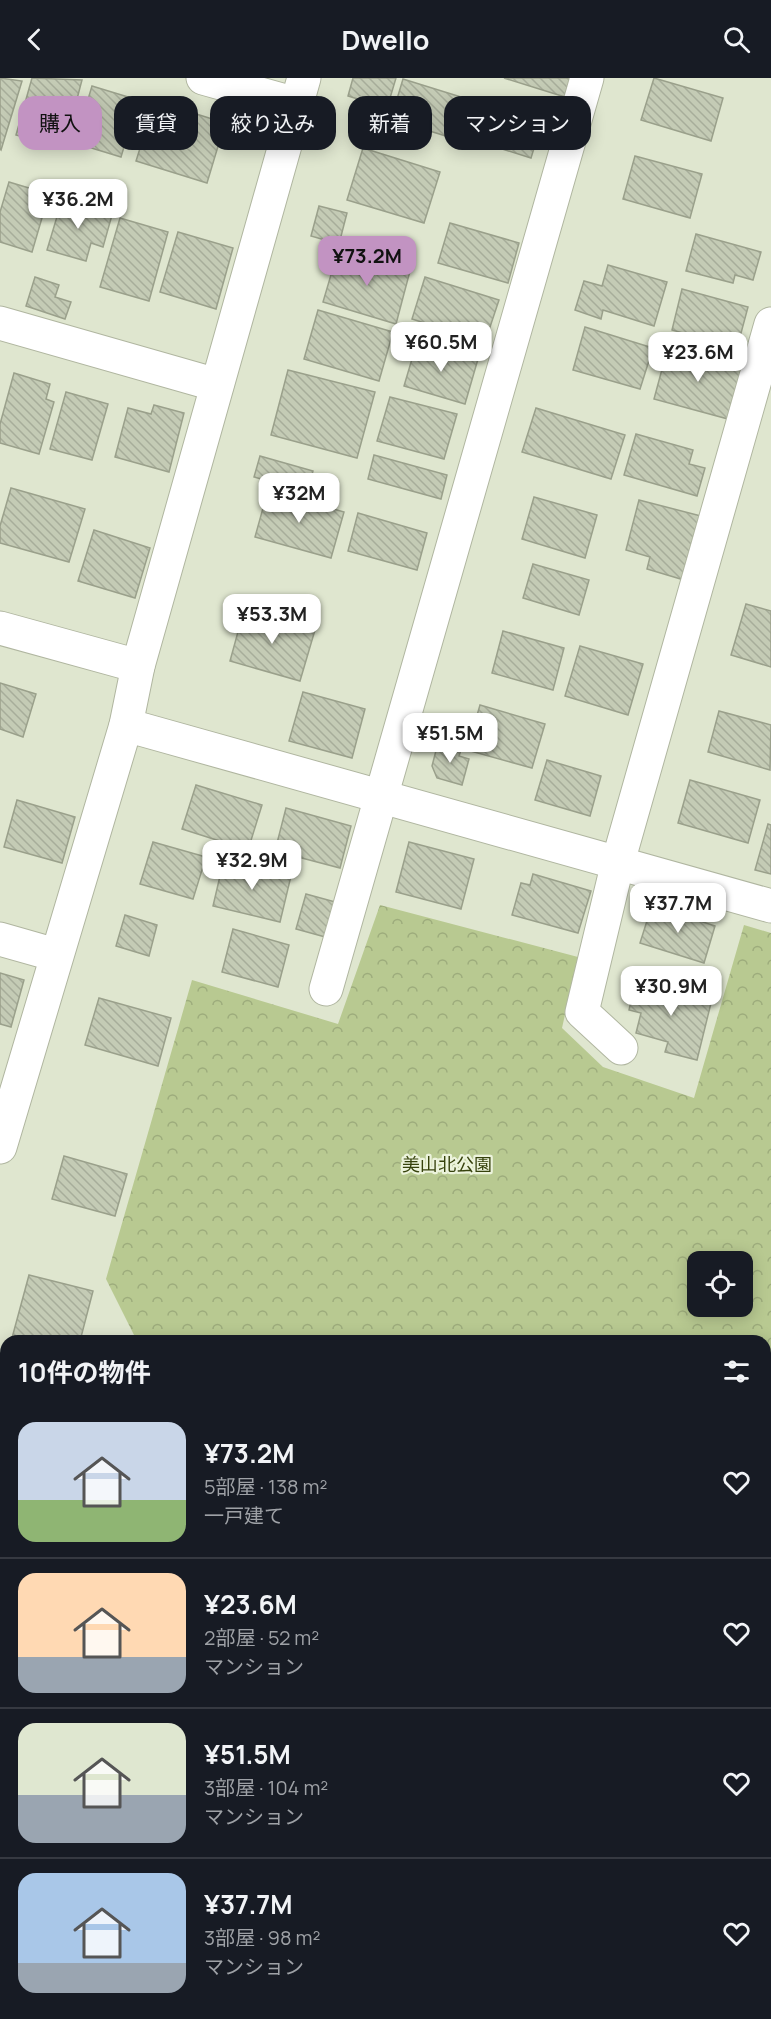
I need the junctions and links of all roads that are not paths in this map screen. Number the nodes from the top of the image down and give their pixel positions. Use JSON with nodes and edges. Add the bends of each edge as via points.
{"nodes":[{"id":1,"x":203,"y":78,"type":"edge"},
{"id":2,"x":587,"y":78,"type":"edge"},
{"id":3,"x":300,"y":91,"type":"edge"},
{"id":4,"x":0,"y":322,"type":"edge"},
{"id":5,"x":771,"y":324,"type":"edge"},
{"id":6,"x":218,"y":385,"type":"junction"},
{"id":7,"x":0,"y":628,"type":"edge"},
{"id":8,"x":138,"y":666,"type":"junction"},
{"id":9,"x":126,"y":725,"type":"junction"},
{"id":10,"x":382,"y":797,"type":"junction"},
{"id":11,"x":618,"y":862,"type":"junction"},
{"id":12,"x":771,"y":906,"type":"edge"},
{"id":13,"x":0,"y":939,"type":"edge"},
{"id":14,"x":56,"y":955,"type":"junction"},
{"id":15,"x":326,"y":989,"type":"dead end"},
{"id":16,"x":621,"y":1048,"type":"dead end"},
{"id":17,"x":0,"y":1147,"type":"edge"}],
"edges":[{"from":1,"to":3,"type":"street"},
{"from":2,"to":10,"type":"street"},
{"from":3,"to":6,"type":"street"},
{"from":4,"to":6,"type":"street"},
{"from":5,"to":11,"type":"street"},
{"from":6,"to":8,"type":"street"},
{"from":7,"to":8,"type":"street"},
{"from":8,"to":9,"type":"street"},
{"from":9,"to":10,"type":"street"},
{"from":9,"to":14,"type":"street"},
{"from":10,"to":11,"type":"street"},
{"from":10,"to":15,"type":"street"},
{"from":11,"to":12,"type":"street"},
{"from":11,"to":16,"type":"street","via":[[582,1012]]},
{"from":13,"to":14,"type":"street"},
{"from":14,"to":17,"type":"street"}]}
